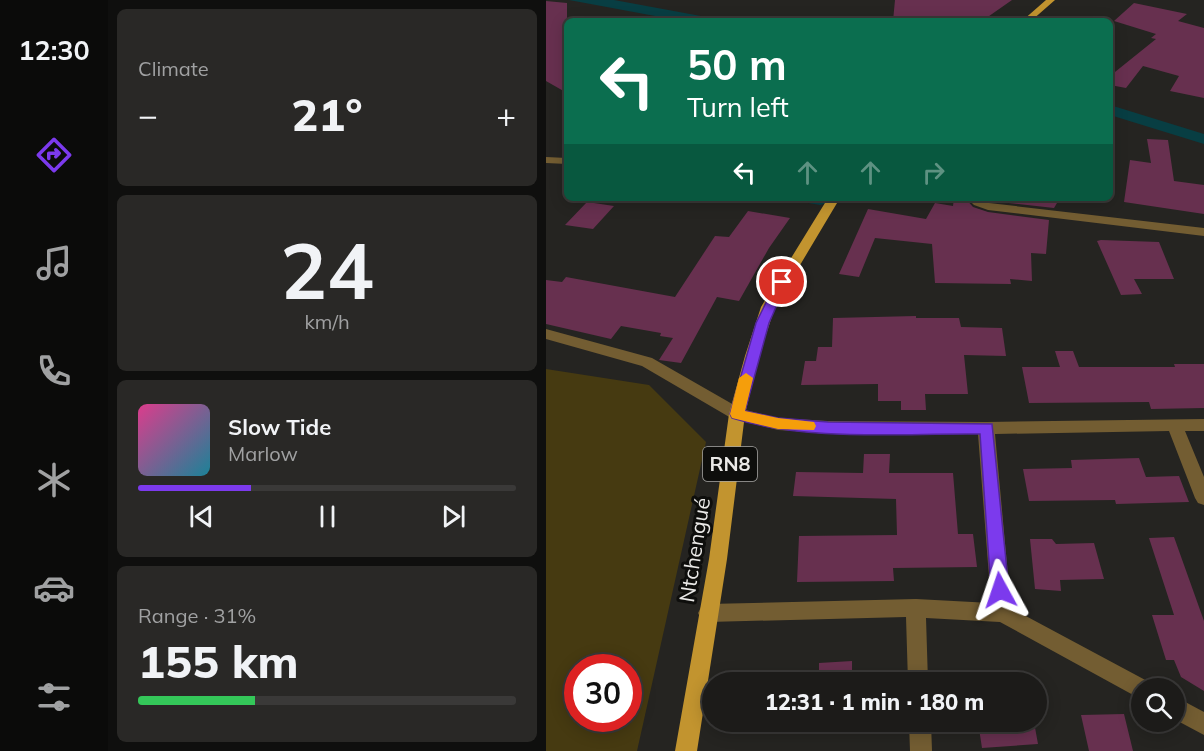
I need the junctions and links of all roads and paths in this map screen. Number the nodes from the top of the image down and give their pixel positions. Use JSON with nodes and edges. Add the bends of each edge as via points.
{"nodes":[{"id":1,"x":1051,"y":0,"type":"edge"},
{"id":2,"x":1030,"y":18,"type":"edge"},
{"id":3,"x":546,"y":160,"type":"edge"},
{"id":4,"x":564,"y":160,"type":"edge"},
{"id":5,"x":832,"y":201,"type":"edge"},
{"id":6,"x":976,"y":201,"type":"edge"},
{"id":7,"x":1204,"y":232,"type":"edge"},
{"id":8,"x":546,"y":334,"type":"edge"},
{"id":9,"x":737,"y":414,"type":"junction"},
{"id":10,"x":1204,"y":425,"type":"edge"},
{"id":11,"x":1175,"y":426,"type":"junction"},
{"id":12,"x":986,"y":428,"type":"junction"},
{"id":13,"x":1204,"y":498,"type":"edge"},
{"id":14,"x":916,"y":608,"type":"junction"},
{"id":15,"x":708,"y":613,"type":"junction"},
{"id":16,"x":1002,"y":613,"type":"junction"},
{"id":17,"x":918,"y":672,"type":"edge"},
{"id":18,"x":1131,"y":683,"type":"edge"},
{"id":19,"x":1185,"y":714,"type":"edge"},
{"id":20,"x":1204,"y":724,"type":"edge"},
{"id":21,"x":920,"y":732,"type":"edge"},
{"id":22,"x":686,"y":751,"type":"edge"},
{"id":23,"x":921,"y":751,"type":"edge"}],
"edges":[{"from":1,"to":2,"type":"main road"},
{"from":3,"to":4,"type":"street"},
{"from":5,"to":9,"type":"main road","name":"Ntchengué","number":"RN8","via":[[768,307]]},
{"from":6,"to":7,"type":"street","via":[[988,206]]},
{"from":8,"to":9,"type":"street","via":[[647,362]]},
{"from":9,"to":12,"type":"street","via":[[778,424],[828,427]]},
{"from":9,"to":15,"type":"main road","name":"Ntchengué","number":"RN8"},
{"from":10,"to":11,"type":"street"},
{"from":11,"to":12,"type":"street"},
{"from":11,"to":13,"type":"street"},
{"from":12,"to":16,"type":"street"},
{"from":14,"to":15,"type":"street"},
{"from":14,"to":16,"type":"street"},
{"from":14,"to":17,"type":"street"},
{"from":15,"to":22,"type":"main road","name":"Ntchengué","number":"RN8"},
{"from":16,"to":18,"type":"street"},
{"from":19,"to":20,"type":"street"},
{"from":21,"to":23,"type":"street"}]}
